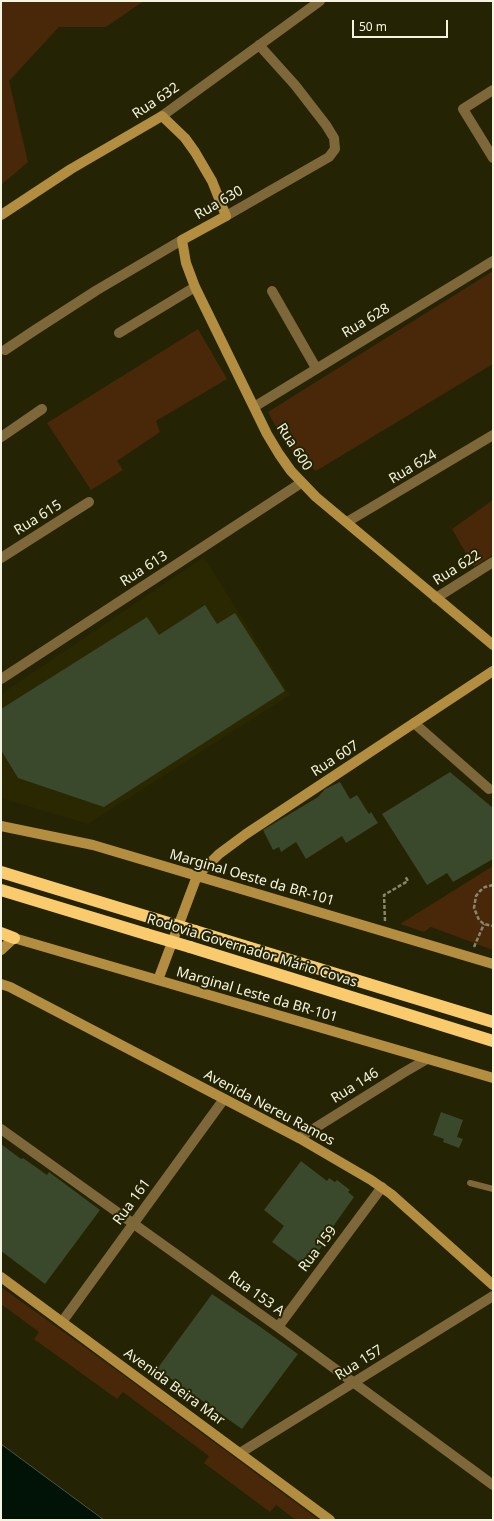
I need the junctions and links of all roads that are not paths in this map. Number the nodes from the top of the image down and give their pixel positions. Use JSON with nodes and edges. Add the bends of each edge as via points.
{"nodes":[{"id":1,"x":320,"y":1,"type":"edge"},
{"id":2,"x":259,"y":45,"type":"junction"},
{"id":3,"x":493,"y":90,"type":"edge"},
{"id":4,"x":162,"y":116,"type":"junction"},
{"id":5,"x":493,"y":158,"type":"edge"},
{"id":6,"x":1,"y":215,"type":"edge"},
{"id":7,"x":226,"y":216,"type":"junction"},
{"id":8,"x":182,"y":240,"type":"junction"},
{"id":9,"x":493,"y":261,"type":"edge"},
{"id":10,"x":195,"y":287,"type":"junction"},
{"id":11,"x":272,"y":291,"type":"dead end"},
{"id":12,"x":119,"y":333,"type":"dead end"},
{"id":13,"x":5,"y":350,"type":"dead end"},
{"id":14,"x":316,"y":368,"type":"junction"},
{"id":15,"x":254,"y":407,"type":"junction"},
{"id":16,"x":42,"y":409,"type":"dead end"},
{"id":17,"x":493,"y":435,"type":"edge"},
{"id":18,"x":1,"y":437,"type":"edge"},
{"id":19,"x":301,"y":483,"type":"junction"},
{"id":20,"x":89,"y":502,"type":"dead end"},
{"id":21,"x":347,"y":522,"type":"junction"},
{"id":22,"x":1,"y":558,"type":"edge"},
{"id":23,"x":493,"y":562,"type":"edge"},
{"id":24,"x":436,"y":598,"type":"junction"},
{"id":25,"x":493,"y":645,"type":"edge"},
{"id":26,"x":493,"y":671,"type":"edge"},
{"id":27,"x":1,"y":679,"type":"edge"},
{"id":28,"x":414,"y":723,"type":"junction"},
{"id":29,"x":489,"y":789,"type":"dead end"},
{"id":30,"x":1,"y":826,"type":"edge"},
{"id":31,"x":1,"y":872,"type":"edge"},
{"id":32,"x":197,"y":876,"type":"junction"},
{"id":33,"x":1,"y":890,"type":"edge"},
{"id":34,"x":1,"y":933,"type":"edge"},
{"id":35,"x":14,"y":938,"type":"junction"},
{"id":36,"x":1,"y":950,"type":"edge"},
{"id":37,"x":493,"y":964,"type":"edge"},
{"id":38,"x":1,"y":977,"type":"edge"},
{"id":39,"x":158,"y":980,"type":"junction"},
{"id":40,"x":6,"y":985,"type":"edge"},
{"id":41,"x":493,"y":1022,"type":"edge"},
{"id":42,"x":493,"y":1041,"type":"edge"},
{"id":43,"x":427,"y":1059,"type":"junction"},
{"id":44,"x":493,"y":1078,"type":"edge"},
{"id":45,"x":224,"y":1098,"type":"junction"},
{"id":46,"x":1,"y":1129,"type":"edge"},
{"id":47,"x":299,"y":1138,"type":"junction"},
{"id":48,"x":470,"y":1183,"type":"dead end"},
{"id":49,"x":382,"y":1187,"type":"junction"},
{"id":50,"x":493,"y":1189,"type":"edge"},
{"id":51,"x":134,"y":1223,"type":"junction"},
{"id":52,"x":1,"y":1277,"type":"edge"},
{"id":53,"x":493,"y":1285,"type":"edge"},
{"id":54,"x":493,"y":1296,"type":"edge"},
{"id":55,"x":62,"y":1322,"type":"junction"},
{"id":56,"x":278,"y":1327,"type":"junction"},
{"id":57,"x":354,"y":1383,"type":"junction"},
{"id":58,"x":240,"y":1453,"type":"junction"},
{"id":59,"x":493,"y":1485,"type":"edge"},
{"id":60,"x":330,"y":1520,"type":"edge"}],
"edges":[{"from":1,"to":2,"type":"street","name":"Rua 632"},
{"from":2,"to":4,"type":"street","name":"Rua 632"},
{"from":2,"to":7,"type":"street","name":"Rua 630","via":[[322,119],[334,138],[335,149],[329,157]]},
{"from":3,"to":5,"type":"street","via":[[462,109]]},
{"from":4,"to":6,"type":"main road","name":"Rua 632","via":[[71,169]]},
{"from":4,"to":7,"type":"main road","via":[[185,138],[195,152],[212,181]]},
{"from":7,"to":8,"type":"main road","name":"Rua 630"},
{"from":8,"to":10,"type":"main road","name":"Rua 600","via":[[186,263]]},
{"from":8,"to":13,"type":"street","name":"Rua 630","via":[[97,290]]},
{"from":9,"to":14,"type":"street","name":"Rua 628"},
{"from":10,"to":12,"type":"street"},
{"from":10,"to":15,"type":"main road","name":"Rua 600"},
{"from":11,"to":14,"type":"street"},
{"from":14,"to":15,"type":"street","name":"Rua 628"},
{"from":15,"to":19,"type":"main road","name":"Rua 600","via":[[279,454]]},
{"from":16,"to":18,"type":"street"},
{"from":17,"to":21,"type":"street","name":"Rua 624"},
{"from":19,"to":21,"type":"main road","name":"Rua 600"},
{"from":19,"to":27,"type":"street","name":"Rua 613"},
{"from":20,"to":22,"type":"street","name":"Rua 615"},
{"from":21,"to":24,"type":"main road","name":"Rua 600"},
{"from":23,"to":24,"type":"street","name":"Rua 622"},
{"from":24,"to":25,"type":"main road","name":"Rua 600"},
{"from":26,"to":28,"type":"main road","name":"Rua 607"},
{"from":28,"to":29,"type":"street"},
{"from":28,"to":32,"type":"main road","name":"Rua 607","via":[[236,840]]},
{"from":30,"to":32,"type":"main road","name":"Marginal Oeste da BR-101","via":[[93,845]]},
{"from":31,"to":41,"type":"highway","name":"Rodovia Governador Mário Covas","bridge":true},
{"from":32,"to":37,"type":"main road","name":"Marginal Oeste da BR-101"},
{"from":32,"to":39,"type":"main road"},
{"from":33,"to":42,"type":"highway","name":"Rodovia Governador Mário Covas","bridge":true},
{"from":34,"to":35,"type":"highway"},
{"from":35,"to":36,"type":"main road"},
{"from":35,"to":39,"type":"main road","name":"Marginal Leste da BR-101"},
{"from":38,"to":40,"type":"main road","name":"Avenida Nereu Ramos"},
{"from":39,"to":43,"type":"main road","name":"Marginal Leste da BR-101"},
{"from":40,"to":45,"type":"main road","name":"Avenida Nereu Ramos"},
{"from":43,"to":44,"type":"main road","name":"Marginal Leste da BR-101"},
{"from":43,"to":47,"type":"street","name":"Rua 146"},
{"from":45,"to":47,"type":"main road","name":"Avenida Nereu Ramos"},
{"from":45,"to":51,"type":"street","name":"Rua 161"},
{"from":46,"to":51,"type":"street","name":"Rua 153 A"},
{"from":47,"to":49,"type":"main road","name":"Avenida Nereu Ramos"},
{"from":48,"to":50,"type":"lane"},
{"from":49,"to":53,"type":"main road","name":"Avenida Nereu Ramos"},
{"from":49,"to":56,"type":"street","name":"Rua 159"},
{"from":51,"to":55,"type":"street","name":"Rua 161"},
{"from":51,"to":56,"type":"street","name":"Rua 153 A"},
{"from":52,"to":55,"type":"main road","name":"Avenida Beira Mar"},
{"from":54,"to":57,"type":"street","name":"Rua 157"},
{"from":55,"to":58,"type":"main road","name":"Avenida Beira Mar"},
{"from":56,"to":57,"type":"street","name":"Rua 153 A"},
{"from":57,"to":58,"type":"street","name":"Rua 157"},
{"from":57,"to":59,"type":"street","name":"Rua 153 A"},
{"from":58,"to":60,"type":"main road","name":"Avenida Beira Mar"}]}
